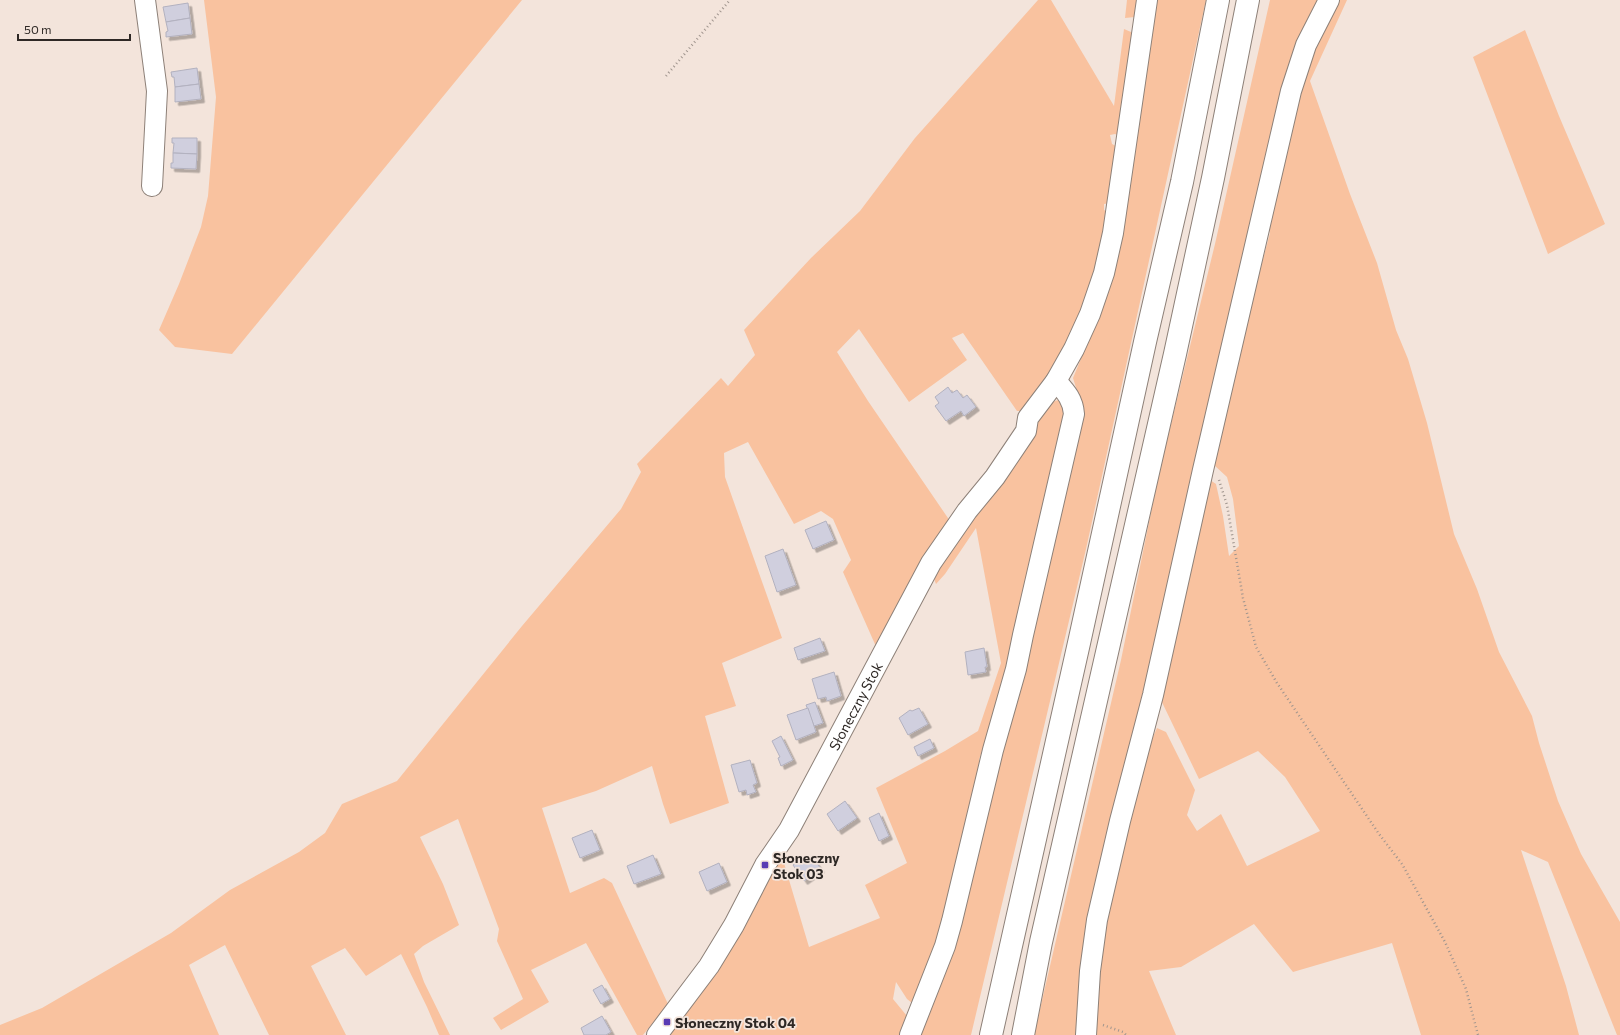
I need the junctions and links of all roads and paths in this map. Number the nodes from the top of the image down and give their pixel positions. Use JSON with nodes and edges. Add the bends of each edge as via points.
{"nodes":[{"id":1,"x":145,"y":0,"type":"edge"},
{"id":2,"x":730,"y":0,"type":"edge"},
{"id":3,"x":1147,"y":0,"type":"edge"},
{"id":4,"x":1218,"y":0,"type":"edge"},
{"id":5,"x":1248,"y":0,"type":"edge"},
{"id":6,"x":1329,"y":0,"type":"edge"},
{"id":7,"x":666,"y":76,"type":"dead end"},
{"id":8,"x":152,"y":186,"type":"dead end"},
{"id":9,"x":1056,"y":381,"type":"junction"},
{"id":10,"x":1203,"y":470,"type":"junction"},
{"id":11,"x":1087,"y":1029,"type":"edge"},
{"id":12,"x":657,"y":1035,"type":"edge"},
{"id":13,"x":910,"y":1035,"type":"edge"},
{"id":14,"x":991,"y":1035,"type":"edge"},
{"id":15,"x":1023,"y":1035,"type":"edge"},
{"id":16,"x":1126,"y":1035,"type":"edge"},
{"id":17,"x":1478,"y":1035,"type":"edge"}],
"edges":[{"from":1,"to":8,"type":"street","via":[[157,91]]},
{"from":2,"to":7,"type":"path"},
{"from":3,"to":9,"type":"street","name":"Słoneczny Stok","via":[[1113,233],[1104,272],[1090,314]]},
{"from":4,"to":14,"type":"highway","via":[[1182,182]]},
{"from":5,"to":15,"type":"highway","via":[[1210,193],[1041,942]]},
{"from":6,"to":10,"type":"street","via":[[1306,45],[1291,91]]},
{"from":9,"to":12,"type":"street","name":"Słoneczny Stok","via":[[1028,418],[1026,431],[931,563],[789,830],[764,865],[734,925],[709,966]]},
{"from":9,"to":13,"type":"street","via":[[1073,405],[1072,421],[1016,669],[993,750],[952,921],[945,946]]},
{"from":10,"to":11,"type":"street","via":[[1153,695],[1096,920]]},
{"from":10,"to":17,"type":"path","via":[[1219,480],[1227,505],[1243,598],[1256,647],[1277,683],[1402,864],[1445,942],[1466,989]]},
{"from":11,"to":16,"type":"path","via":[[1106,1025]]}]}
